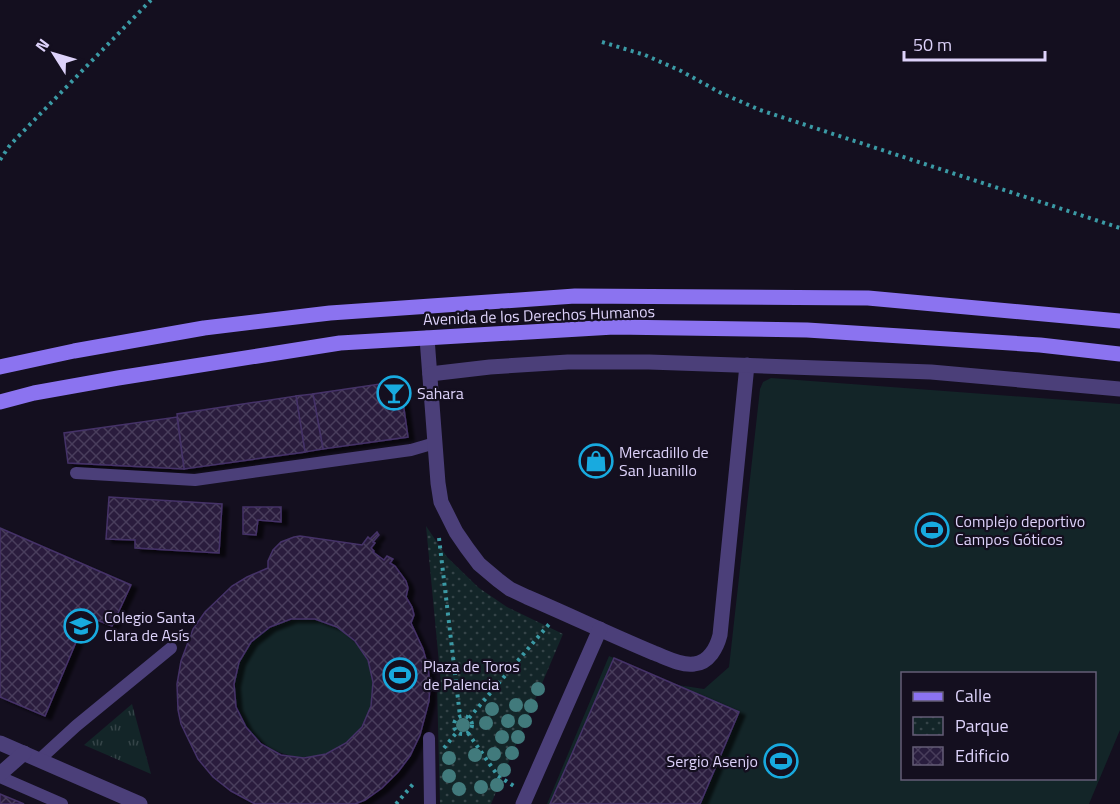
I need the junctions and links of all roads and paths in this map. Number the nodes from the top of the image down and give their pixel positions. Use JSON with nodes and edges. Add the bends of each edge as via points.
{"nodes":[{"id":1,"x":151,"y":0,"type":"edge"},
{"id":2,"x":602,"y":42,"type":"dead end"},
{"id":3,"x":0,"y":160,"type":"edge"},
{"id":4,"x":1120,"y":228,"type":"edge"},
{"id":5,"x":1120,"y":321,"type":"edge"},
{"id":6,"x":427,"y":338,"type":"junction"},
{"id":7,"x":1120,"y":354,"type":"edge"},
{"id":8,"x":747,"y":365,"type":"junction"},
{"id":9,"x":0,"y":367,"type":"edge"},
{"id":10,"x":430,"y":374,"type":"junction"},
{"id":11,"x":1120,"y":389,"type":"edge"},
{"id":12,"x":0,"y":402,"type":"edge"},
{"id":13,"x":435,"y":443,"type":"junction"},
{"id":14,"x":76,"y":473,"type":"dead end"},
{"id":15,"x":438,"y":533,"type":"dead end"},
{"id":16,"x":561,"y":611,"type":"junction"},
{"id":17,"x":600,"y":629,"type":"junction"},
{"id":18,"x":171,"y":648,"type":"dead end"},
{"id":19,"x":460,"y":716,"type":"junction"},
{"id":20,"x":469,"y":718,"type":"junction"},
{"id":21,"x":468,"y":733,"type":"junction"},
{"id":22,"x":429,"y":738,"type":"dead end"},
{"id":23,"x":0,"y":743,"type":"edge"},
{"id":24,"x":24,"y":753,"type":"junction"},
{"id":25,"x":39,"y":760,"type":"junction"},
{"id":26,"x":0,"y":776,"type":"edge"},
{"id":27,"x":525,"y":799,"type":"edge"},
{"id":28,"x":62,"y":804,"type":"edge"},
{"id":29,"x":140,"y":804,"type":"edge"},
{"id":30,"x":430,"y":804,"type":"edge"}],
"edges":[{"from":1,"to":3,"type":"path","via":[[10,145]]},
{"from":2,"to":4,"type":"path","via":[[645,55],[760,111]]},
{"from":5,"to":9,"type":"main road","name":"Avenida de los Derechos Humanos","via":[[868,298],[575,296],[318,314],[204,328]]},
{"from":6,"to":7,"type":"main road","name":"Avenida de los Derechos Humanos","via":[[614,327],[807,330]]},
{"from":6,"to":10,"type":"street"},
{"from":6,"to":12,"type":"main road","name":"Avenida de los Derechos Humanos","via":[[340,343],[118,378]]},
{"from":8,"to":10,"type":"street","via":[[568,362]]},
{"from":8,"to":11,"type":"street","via":[[931,372]]},
{"from":8,"to":17,"type":"street","via":[[718,644],[705,660],[686,663]]},
{"from":10,"to":13,"type":"street"},
{"from":13,"to":14,"type":"lane","via":[[411,450],[195,480]]},
{"from":13,"to":16,"type":"street","via":[[441,502],[467,548],[479,564],[510,589]]},
{"from":15,"to":19,"type":"path"},
{"from":16,"to":17,"type":"street"},
{"from":16,"to":20,"type":"path"},
{"from":17,"to":27,"type":"street"},
{"from":18,"to":25,"type":"lane"},
{"from":19,"to":20,"type":"path"},
{"from":19,"to":21,"type":"path","via":[[454,728],[460,734]]},
{"from":20,"to":21,"type":"path","via":[[472,726]]},
{"from":21,"to":27,"type":"path","via":[[498,776]]},
{"from":22,"to":30,"type":"lane"},
{"from":23,"to":24,"type":"street"},
{"from":24,"to":25,"type":"street"},
{"from":24,"to":26,"type":"street"},
{"from":25,"to":29,"type":"street"},
{"from":26,"to":28,"type":"lane"}]}
